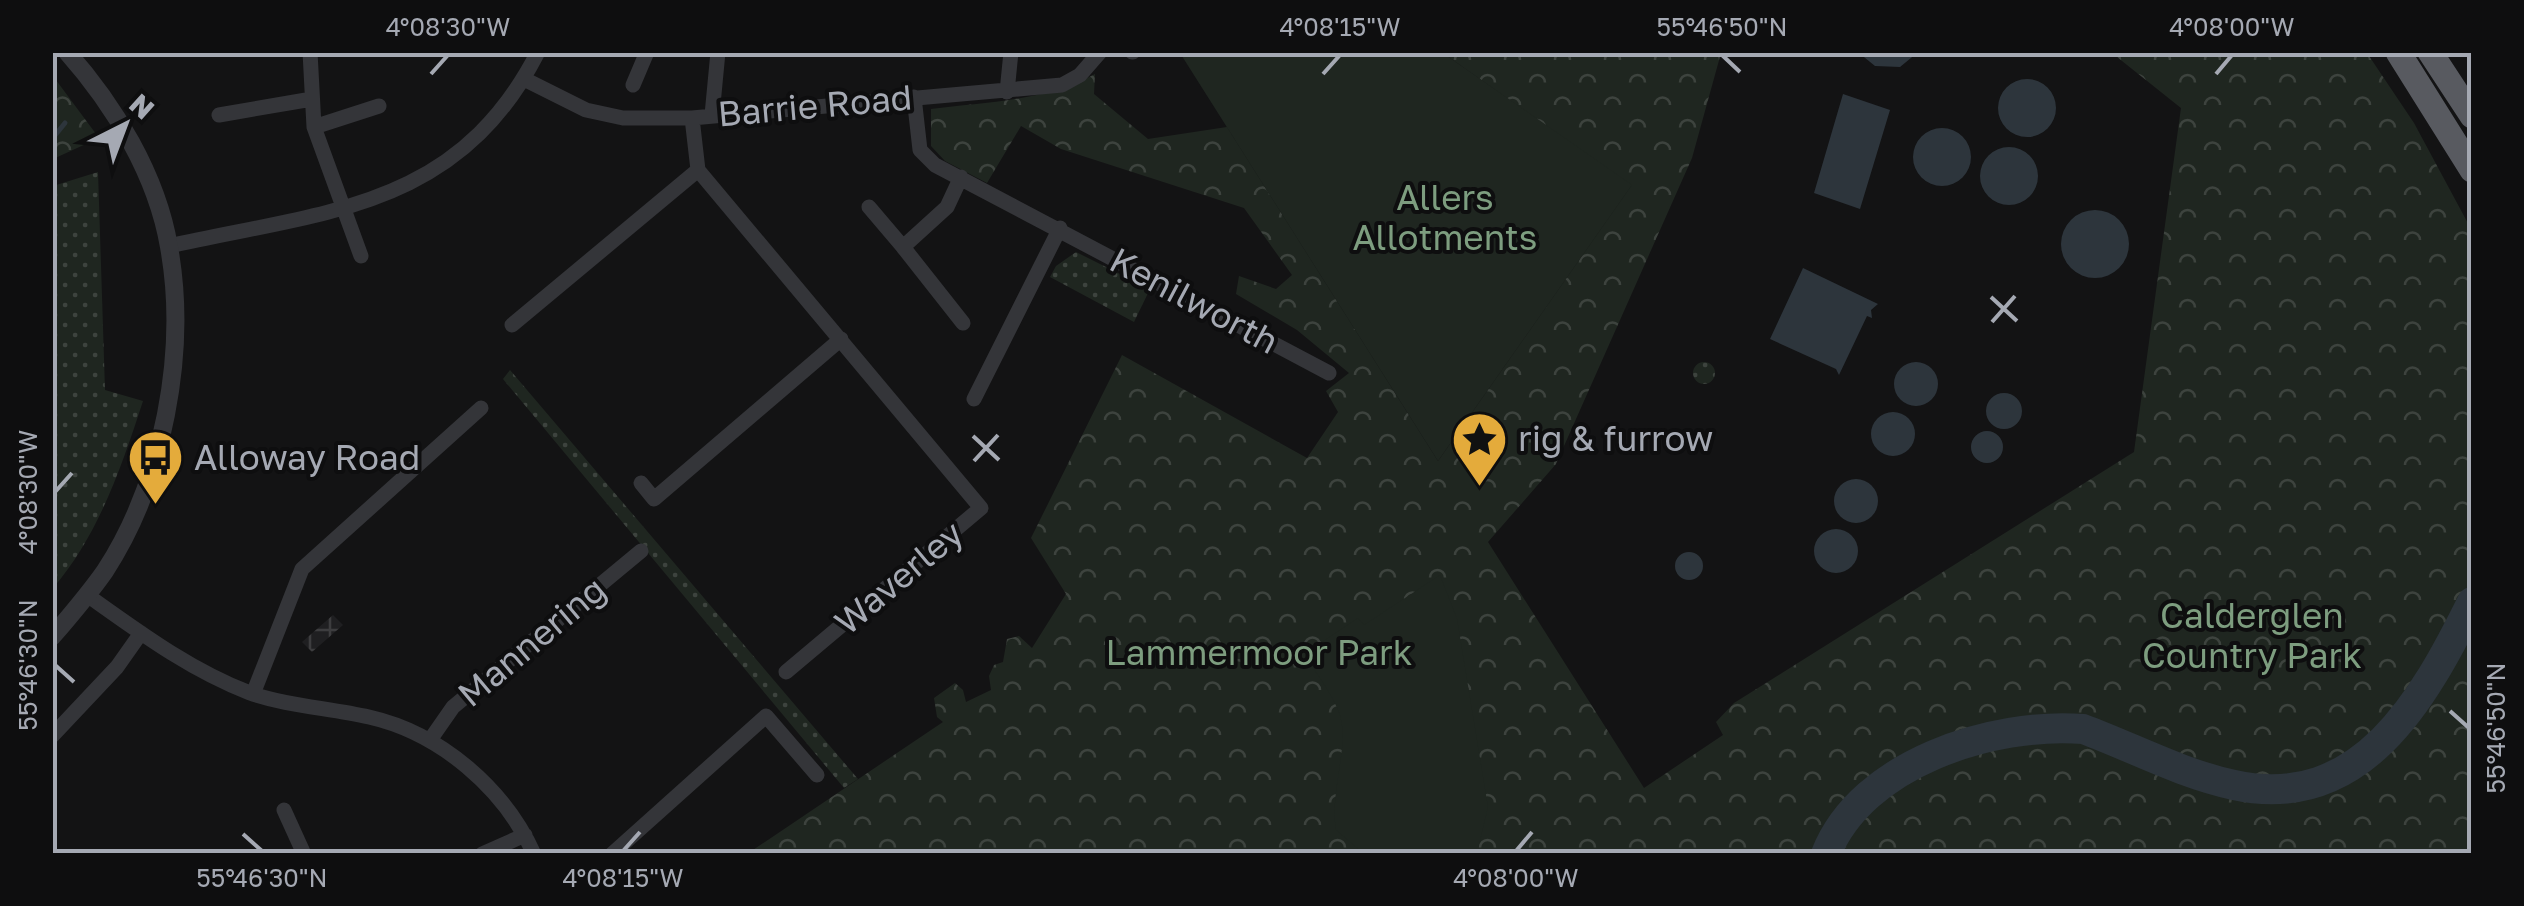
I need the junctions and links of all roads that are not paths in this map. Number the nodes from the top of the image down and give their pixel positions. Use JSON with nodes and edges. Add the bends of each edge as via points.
{"nodes":[{"id":1,"x":67,"y":52,"type":"edge"},
{"id":2,"x":310,"y":52,"type":"edge"},
{"id":3,"x":538,"y":52,"type":"edge"},
{"id":4,"x":648,"y":52,"type":"edge"},
{"id":5,"x":718,"y":52,"type":"edge"},
{"id":6,"x":1011,"y":52,"type":"edge"},
{"id":7,"x":1100,"y":52,"type":"edge"},
{"id":8,"x":2398,"y":52,"type":"edge"},
{"id":9,"x":2430,"y":52,"type":"edge"},
{"id":10,"x":524,"y":79,"type":"junction"},
{"id":11,"x":633,"y":85,"type":"dead end"},
{"id":12,"x":1006,"y":92,"type":"junction"},
{"id":13,"x":914,"y":97,"type":"junction"},
{"id":14,"x":312,"y":99,"type":"junction"},
{"id":15,"x":379,"y":106,"type":"dead end"},
{"id":16,"x":219,"y":115,"type":"dead end"},
{"id":17,"x":712,"y":115,"type":"junction"},
{"id":18,"x":2472,"y":116,"type":"edge"},
{"id":19,"x":692,"y":118,"type":"junction"},
{"id":20,"x":314,"y":127,"type":"junction"},
{"id":21,"x":698,"y":170,"type":"junction"},
{"id":22,"x":2472,"y":170,"type":"edge"},
{"id":23,"x":961,"y":177,"type":"junction"},
{"id":24,"x":868,"y":207,"type":"dead end"},
{"id":25,"x":342,"y":208,"type":"junction"},
{"id":26,"x":1060,"y":228,"type":"junction"},
{"id":27,"x":170,"y":246,"type":"junction"},
{"id":28,"x":903,"y":247,"type":"junction"},
{"id":29,"x":360,"y":256,"type":"dead end"},
{"id":30,"x":963,"y":323,"type":"dead end"},
{"id":31,"x":512,"y":325,"type":"dead end"},
{"id":32,"x":840,"y":340,"type":"junction"},
{"id":33,"x":1328,"y":373,"type":"dead end"},
{"id":34,"x":974,"y":398,"type":"dead end"},
{"id":35,"x":481,"y":408,"type":"dead end"},
{"id":36,"x":641,"y":484,"type":"dead end"},
{"id":37,"x":642,"y":551,"type":"dead end"},
{"id":38,"x":87,"y":595,"type":"junction"},
{"id":39,"x":140,"y":634,"type":"junction"},
{"id":40,"x":52,"y":637,"type":"edge"},
{"id":41,"x":786,"y":672,"type":"dead end"},
{"id":42,"x":253,"y":694,"type":"junction"},
{"id":43,"x":52,"y":736,"type":"edge"},
{"id":44,"x":430,"y":740,"type":"junction"},
{"id":45,"x":816,"y":775,"type":"dead end"},
{"id":46,"x":284,"y":810,"type":"dead end"},
{"id":47,"x":526,"y":835,"type":"junction"},
{"id":48,"x":304,"y":854,"type":"edge"},
{"id":49,"x":482,"y":854,"type":"edge"},
{"id":50,"x":534,"y":854,"type":"edge"},
{"id":51,"x":612,"y":854,"type":"edge"}],
"edges":[{"from":1,"to":27,"type":"street","via":[[115,114]]},
{"from":2,"to":14,"type":"street"},
{"from":3,"to":10,"type":"street"},
{"from":4,"to":11,"type":"street"},
{"from":5,"to":17,"type":"street"},
{"from":6,"to":12,"type":"street"},
{"from":7,"to":12,"type":"street","name":"Barrie Road","via":[[1062,85]]},
{"from":8,"to":22,"type":"highway"},
{"from":9,"to":18,"type":"highway"},
{"from":10,"to":19,"type":"street","name":"Barrie Road","via":[[603,116]]},
{"from":10,"to":25,"type":"street","via":[[484,134],[436,171],[382,198]]},
{"from":12,"to":13,"type":"street","name":"Barrie Road"},
{"from":13,"to":17,"type":"street","name":"Barrie Road"},
{"from":13,"to":23,"type":"street","name":"Kenilworth","via":[[920,150]]},
{"from":14,"to":16,"type":"street"},
{"from":14,"to":20,"type":"street"},
{"from":15,"to":20,"type":"street"},
{"from":17,"to":19,"type":"street","name":"Barrie Road"},
{"from":19,"to":21,"type":"street"},
{"from":20,"to":25,"type":"street"},
{"from":21,"to":31,"type":"street"},
{"from":21,"to":32,"type":"street","name":"Waverley"},
{"from":23,"to":26,"type":"street","name":"Kenilworth"},
{"from":23,"to":28,"type":"street","via":[[947,207]]},
{"from":24,"to":28,"type":"street"},
{"from":25,"to":27,"type":"street"},
{"from":25,"to":29,"type":"street"},
{"from":26,"to":33,"type":"street","name":"Kenilworth"},
{"from":26,"to":34,"type":"street"},
{"from":27,"to":38,"type":"street","via":[[176,325],[150,476],[106,570]]},
{"from":28,"to":30,"type":"street"},
{"from":32,"to":36,"type":"street","via":[[654,499]]},
{"from":32,"to":41,"type":"street","name":"Waverley","via":[[981,508]]},
{"from":35,"to":42,"type":"street","via":[[302,569]]},
{"from":37,"to":44,"type":"street","name":"Mannering","via":[[453,707]]},
{"from":38,"to":39,"type":"street"},
{"from":38,"to":40,"type":"street"},
{"from":39,"to":42,"type":"street"},
{"from":39,"to":43,"type":"street"},
{"from":42,"to":44,"type":"street","via":[[372,718]]},
{"from":44,"to":47,"type":"street","via":[[474,772]]},
{"from":45,"to":51,"type":"street","via":[[766,716]]},
{"from":46,"to":48,"type":"street"},
{"from":47,"to":49,"type":"street"},
{"from":47,"to":50,"type":"street"}]}
